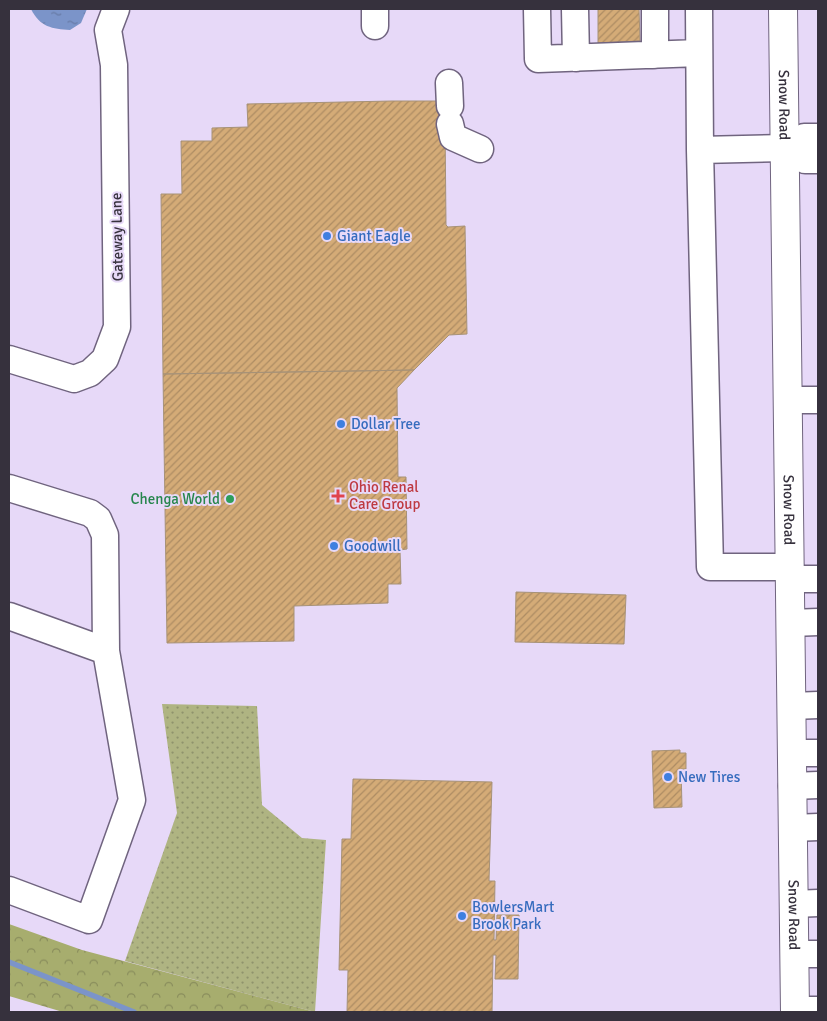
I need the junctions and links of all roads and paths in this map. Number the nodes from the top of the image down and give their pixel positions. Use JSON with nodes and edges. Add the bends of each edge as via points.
{"nodes":[{"id":1,"x":116,"y":9,"type":"edge"},
{"id":2,"x":537,"y":9,"type":"edge"},
{"id":3,"x":575,"y":9,"type":"edge"},
{"id":4,"x":655,"y":9,"type":"edge"},
{"id":5,"x":699,"y":9,"type":"edge"},
{"id":6,"x":783,"y":9,"type":"edge"},
{"id":7,"x":699,"y":53,"type":"junction"},
{"id":8,"x":656,"y":55,"type":"junction"},
{"id":9,"x":576,"y":58,"type":"junction"},
{"id":10,"x":450,"y":104,"type":"dead end"},
{"id":11,"x":818,"y":137,"type":"edge"},
{"id":12,"x":480,"y":148,"type":"dead end"},
{"id":13,"x":785,"y":148,"type":"junction"},
{"id":14,"x":700,"y":150,"type":"junction"},
{"id":15,"x":818,"y":160,"type":"edge"},
{"id":16,"x":9,"y":359,"type":"edge"},
{"id":17,"x":788,"y":400,"type":"junction"},
{"id":18,"x":818,"y":400,"type":"edge"},
{"id":19,"x":9,"y":488,"type":"edge"},
{"id":20,"x":790,"y":573,"type":"junction"},
{"id":21,"x":818,"y":579,"type":"edge"},
{"id":22,"x":9,"y":616,"type":"edge"},
{"id":23,"x":818,"y":622,"type":"edge"},
{"id":24,"x":791,"y":623,"type":"junction"},
{"id":25,"x":106,"y":651,"type":"junction"},
{"id":26,"x":818,"y":705,"type":"edge"},
{"id":27,"x":792,"y":706,"type":"junction"},
{"id":28,"x":805,"y":753,"type":"edge"},
{"id":29,"x":805,"y":786,"type":"edge"},
{"id":30,"x":806,"y":828,"type":"edge"},
{"id":31,"x":9,"y":890,"type":"edge"},
{"id":32,"x":806,"y":904,"type":"edge"},
{"id":33,"x":806,"y":954,"type":"edge"},
{"id":34,"x":803,"y":1011,"type":"edge"}],
"edges":[{"from":1,"to":16,"type":"street","name":"Gateway Lane","via":[[108,30],[114,65],[117,327],[105,359],[90,373],[74,379]]},
{"from":2,"to":9,"type":"street","via":[[538,59]]},
{"from":3,"to":9,"type":"street"},
{"from":4,"to":8,"type":"street"},
{"from":5,"to":7,"type":"street"},
{"from":6,"to":13,"type":"main road","name":"Snow Road"},
{"from":7,"to":8,"type":"street"},
{"from":7,"to":14,"type":"street"},
{"from":8,"to":9,"type":"street"},
{"from":10,"to":12,"type":"street","via":[[454,137]]},
{"from":11,"to":13,"type":"street","via":[[804,137]]},
{"from":13,"to":14,"type":"street"},
{"from":13,"to":15,"type":"street","via":[[805,160]]},
{"from":13,"to":17,"type":"main road","name":"Snow Road"},
{"from":14,"to":20,"type":"street","via":[[710,567]]},
{"from":17,"to":18,"type":"street"},
{"from":17,"to":20,"type":"main road","name":"Snow Road"},
{"from":19,"to":25,"type":"street","via":[[90,513],[102,526],[105,535]]},
{"from":20,"to":21,"type":"street"},
{"from":20,"to":24,"type":"main road","name":"Snow Road"},
{"from":22,"to":25,"type":"street"},
{"from":23,"to":24,"type":"street"},
{"from":24,"to":27,"type":"main road","name":"Snow Road"},
{"from":25,"to":31,"type":"street","via":[[132,800],[89,920]]},
{"from":26,"to":27,"type":"street"},
{"from":27,"to":28,"type":"main road","name":"Snow Road"},
{"from":28,"to":29,"type":"main road","name":"Snow Road"},
{"from":29,"to":30,"type":"main road","name":"Snow Road"},
{"from":30,"to":32,"type":"main road","name":"Snow Road"},
{"from":32,"to":33,"type":"main road","name":"Snow Road"},
{"from":33,"to":34,"type":"main road","name":"Snow Road"}]}
